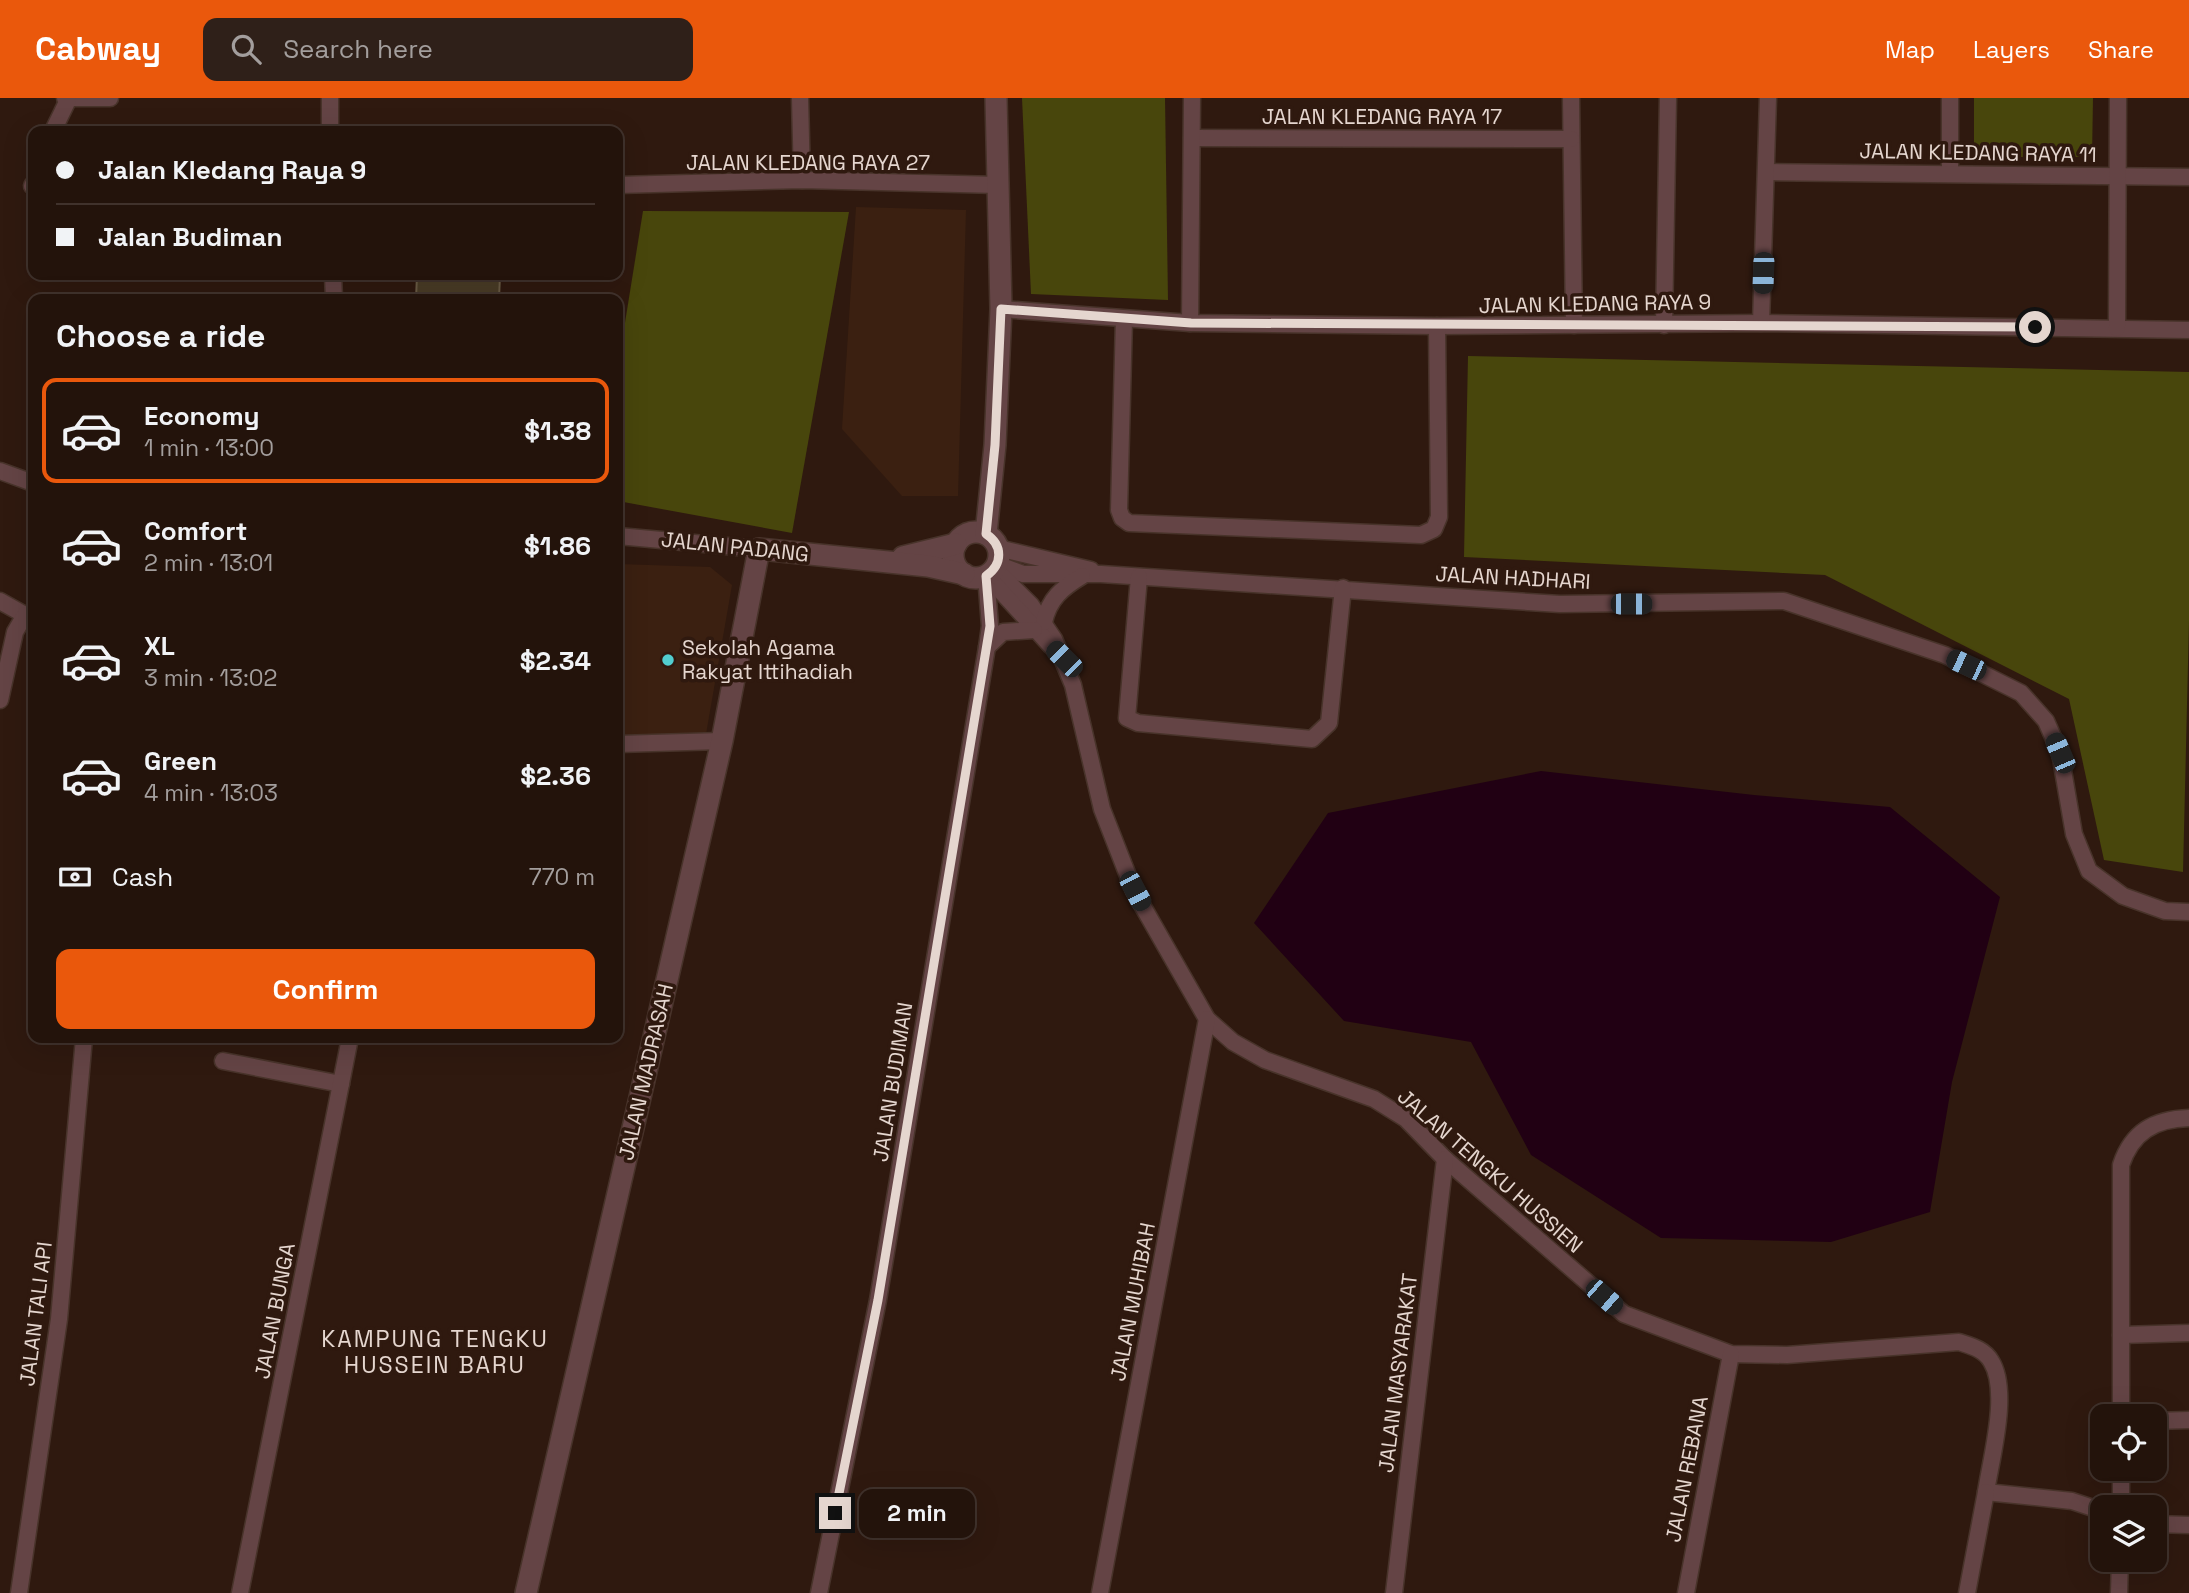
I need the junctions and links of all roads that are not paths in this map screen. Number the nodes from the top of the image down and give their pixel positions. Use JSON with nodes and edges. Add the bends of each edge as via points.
{"nodes":[{"id":1,"x":110,"y":98,"type":"edge"},
{"id":2,"x":330,"y":98,"type":"edge"},
{"id":3,"x":800,"y":98,"type":"edge"},
{"id":4,"x":996,"y":98,"type":"edge"},
{"id":5,"x":1192,"y":98,"type":"edge"},
{"id":6,"x":1570,"y":98,"type":"edge"},
{"id":7,"x":1668,"y":98,"type":"edge"},
{"id":8,"x":1768,"y":98,"type":"edge"},
{"id":9,"x":1950,"y":98,"type":"edge"},
{"id":10,"x":2118,"y":98,"type":"edge"},
{"id":11,"x":67,"y":99,"type":"edge"},
{"id":12,"x":55,"y":126,"type":"edge"},
{"id":13,"x":330,"y":126,"type":"edge"},
{"id":14,"x":1192,"y":138,"type":"junction"},
{"id":15,"x":1571,"y":139,"type":"junction"},
{"id":16,"x":1767,"y":172,"type":"junction"},
{"id":17,"x":1950,"y":172,"type":"junction"},
{"id":18,"x":2119,"y":177,"type":"junction"},
{"id":19,"x":2189,"y":177,"type":"edge"},
{"id":20,"x":802,"y":180,"type":"junction"},
{"id":21,"x":623,"y":185,"type":"edge"},
{"id":22,"x":998,"y":185,"type":"junction"},
{"id":23,"x":1001,"y":309,"type":"junction"},
{"id":24,"x":1124,"y":319,"type":"junction"},
{"id":25,"x":1191,"y":323,"type":"junction"},
{"id":26,"x":1761,"y":323,"type":"junction"},
{"id":27,"x":1574,"y":325,"type":"junction"},
{"id":28,"x":1664,"y":325,"type":"junction"},
{"id":29,"x":1437,"y":327,"type":"junction"},
{"id":30,"x":2117,"y":328,"type":"junction"},
{"id":31,"x":2189,"y":330,"type":"edge"},
{"id":32,"x":995,"y":445,"type":"junction"},
{"id":33,"x":0,"y":471,"type":"edge"},
{"id":34,"x":28,"y":481,"type":"edge"},
{"id":35,"x":623,"y":536,"type":"edge"},
{"id":36,"x":958,"y":542,"type":"junction"},
{"id":37,"x":759,"y":549,"type":"junction"},
{"id":38,"x":993,"y":558,"type":"junction"},
{"id":39,"x":852,"y":559,"type":"junction"},
{"id":40,"x":964,"y":574,"type":"junction"},
{"id":41,"x":1084,"y":574,"type":"junction"},
{"id":42,"x":1101,"y":574,"type":"junction"},
{"id":43,"x":1139,"y":577,"type":"junction"},
{"id":44,"x":1343,"y":588,"type":"junction"},
{"id":45,"x":0,"y":601,"type":"edge"},
{"id":46,"x":28,"y":614,"type":"edge"},
{"id":47,"x":28,"y":616,"type":"edge"},
{"id":48,"x":1039,"y":626,"type":"junction"},
{"id":49,"x":987,"y":647,"type":"junction"},
{"id":50,"x":0,"y":700,"type":"edge"},
{"id":51,"x":722,"y":741,"type":"junction"},
{"id":52,"x":623,"y":744,"type":"edge"},
{"id":53,"x":2189,"y":912,"type":"edge"},
{"id":54,"x":1207,"y":1019,"type":"junction"},
{"id":55,"x":84,"y":1043,"type":"edge"},
{"id":56,"x":349,"y":1043,"type":"edge"},
{"id":57,"x":223,"y":1061,"type":"dead end"},
{"id":58,"x":341,"y":1084,"type":"junction"},
{"id":59,"x":2189,"y":1118,"type":"edge"},
{"id":60,"x":1445,"y":1158,"type":"junction"},
{"id":61,"x":2189,"y":1333,"type":"edge"},
{"id":62,"x":2121,"y":1335,"type":"junction"},
{"id":63,"x":1731,"y":1354,"type":"junction"},
{"id":64,"x":2121,"y":1404,"type":"edge"},
{"id":65,"x":2189,"y":1420,"type":"edge"},
{"id":66,"x":2167,"y":1421,"type":"edge"},
{"id":67,"x":1986,"y":1492,"type":"junction"},
{"id":68,"x":2090,"y":1507,"type":"edge"},
{"id":69,"x":2167,"y":1524,"type":"edge"},
{"id":70,"x":2189,"y":1525,"type":"edge"},
{"id":71,"x":2120,"y":1572,"type":"edge"},
{"id":72,"x":19,"y":1593,"type":"edge"},
{"id":73,"x":240,"y":1593,"type":"edge"},
{"id":74,"x":526,"y":1593,"type":"edge"},
{"id":75,"x":819,"y":1593,"type":"edge"},
{"id":76,"x":1100,"y":1593,"type":"edge"},
{"id":77,"x":1394,"y":1593,"type":"edge"},
{"id":78,"x":1686,"y":1593,"type":"edge"},
{"id":79,"x":1967,"y":1593,"type":"edge"},
{"id":80,"x":2119,"y":1593,"type":"edge"}],
"edges":[{"from":1,"to":11,"type":"street"},
{"from":2,"to":13,"type":"street"},
{"from":3,"to":20,"type":"street"},
{"from":4,"to":22,"type":"street"},
{"from":5,"to":14,"type":"street"},
{"from":6,"to":15,"type":"street"},
{"from":7,"to":28,"type":"street"},
{"from":8,"to":16,"type":"street"},
{"from":9,"to":17,"type":"street"},
{"from":10,"to":18,"type":"street"},
{"from":11,"to":12,"type":"street"},
{"from":14,"to":15,"type":"street","name":"JALAN KLEDANG RAYA 17"},
{"from":14,"to":25,"type":"street"},
{"from":15,"to":27,"type":"street"},
{"from":16,"to":17,"type":"street","name":"JALAN KLEDANG RAYA 11"},
{"from":16,"to":26,"type":"street"},
{"from":17,"to":18,"type":"street","name":"JALAN KLEDANG RAYA 11"},
{"from":18,"to":19,"type":"street","name":"JALAN KLEDANG RAYA 11"},
{"from":18,"to":30,"type":"street"},
{"from":20,"to":21,"type":"street","name":"JALAN KLEDANG RAYA 27"},
{"from":20,"to":22,"type":"street","name":"JALAN KLEDANG RAYA 27"},
{"from":22,"to":23,"type":"street"},
{"from":23,"to":24,"type":"street","name":"JALAN KLEDANG RAYA 9"},
{"from":23,"to":32,"type":"street"},
{"from":24,"to":25,"type":"street","name":"JALAN KLEDANG RAYA 9"},
{"from":24,"to":29,"type":"street","via":[[1122,518],[1129,523],[1421,535],[1434,528],[1439,517]]},
{"from":25,"to":29,"type":"street","name":"JALAN KLEDANG RAYA 9"},
{"from":26,"to":28,"type":"street","name":"JALAN KLEDANG RAYA 9"},
{"from":26,"to":30,"type":"street","name":"JALAN KLEDANG RAYA 9"},
{"from":27,"to":28,"type":"street","name":"JALAN KLEDANG RAYA 9"},
{"from":27,"to":29,"type":"street","name":"JALAN KLEDANG RAYA 9"},
{"from":30,"to":31,"type":"street","name":"JALAN KLEDANG RAYA 9"},
{"from":32,"to":36,"type":"street","via":[[982,468],[973,514]]},
{"from":32,"to":38,"type":"street"},
{"from":33,"to":34,"type":"street"},
{"from":35,"to":37,"type":"street","name":"JALAN PADANG"},
{"from":36,"to":38,"type":"street","name":"JALAN PADANG","via":[[969,533]]},
{"from":36,"to":39,"type":"street","name":"JALAN PADANG","via":[[924,554]]},
{"from":36,"to":40,"type":"street","via":[[954,561]]},
{"from":37,"to":39,"type":"street","name":"JALAN PADANG"},
{"from":37,"to":51,"type":"street","name":"JALAN MADRASAH"},
{"from":38,"to":40,"type":"street","name":"JALAN PADANG","via":[[974,578]]},
{"from":38,"to":41,"type":"street","name":"JALAN HADHARI","via":[[1023,574]]},
{"from":38,"to":42,"type":"street","name":"JALAN HADHARI","via":[[1072,564]]},
{"from":38,"to":48,"type":"street"},
{"from":38,"to":49,"type":"street","name":"JALAN BUDIMAN"},
{"from":39,"to":40,"type":"street","name":"JALAN PADANG"},
{"from":41,"to":42,"type":"street","name":"JALAN HADHARI"},
{"from":41,"to":48,"type":"street","via":[[1056,595]]},
{"from":42,"to":43,"type":"street","name":"JALAN HADHARI"},
{"from":43,"to":44,"type":"street","name":"JALAN HADHARI"},
{"from":43,"to":44,"type":"street","via":[[1127,718],[1138,723],[1312,739],[1329,723]]},
{"from":44,"to":53,"type":"street","name":"JALAN HADHARI","via":[[1560,604],[1784,601],[1945,655],[2021,693],[2046,721],[2060,753],[2074,834],[2089,870],[2123,896],[2165,911]]},
{"from":45,"to":46,"type":"street"},
{"from":47,"to":50,"type":"street","via":[[10,651]]},
{"from":48,"to":49,"type":"street","via":[[1003,632]]},
{"from":48,"to":54,"type":"street","name":"JALAN TENGKU HUSSIEN","via":[[1064,659],[1102,809],[1130,879]]},
{"from":49,"to":75,"type":"street","name":"JALAN BUDIMAN","via":[[878,1300]]},
{"from":51,"to":52,"type":"street"},
{"from":51,"to":74,"type":"street","name":"JALAN MADRASAH"},
{"from":54,"to":60,"type":"street","name":"JALAN TENGKU HUSSIEN","via":[[1233,1042],[1265,1060],[1374,1099],[1406,1119]]},
{"from":54,"to":76,"type":"street","name":"JALAN MUHIBAH"},
{"from":55,"to":72,"type":"street","name":"JALAN TALI API","via":[[60,1319]]},
{"from":56,"to":58,"type":"street","name":"JALAN BUNGA"},
{"from":57,"to":58,"type":"street"},
{"from":58,"to":73,"type":"street","name":"JALAN BUNGA"},
{"from":59,"to":62,"type":"street","via":[[2142,1131],[2128,1145],[2121,1166]]},
{"from":60,"to":63,"type":"street","name":"JALAN TENGKU HUSSIEN","via":[[1624,1314]]},
{"from":60,"to":77,"type":"street","name":"JALAN MASYARAKAT"},
{"from":61,"to":62,"type":"street"},
{"from":62,"to":64,"type":"street"},
{"from":63,"to":67,"type":"street","name":"JALAN TENGKU HUSSIEN","via":[[1787,1355],[1959,1342],[1978,1348],[1991,1360],[2000,1397]]},
{"from":63,"to":78,"type":"street","name":"JALAN REBANA"},
{"from":65,"to":66,"type":"street"},
{"from":67,"to":68,"type":"street"},
{"from":67,"to":79,"type":"street","name":"JALAN TENGKU HUSSIEN"},
{"from":69,"to":70,"type":"street"},
{"from":71,"to":80,"type":"street"}]}
